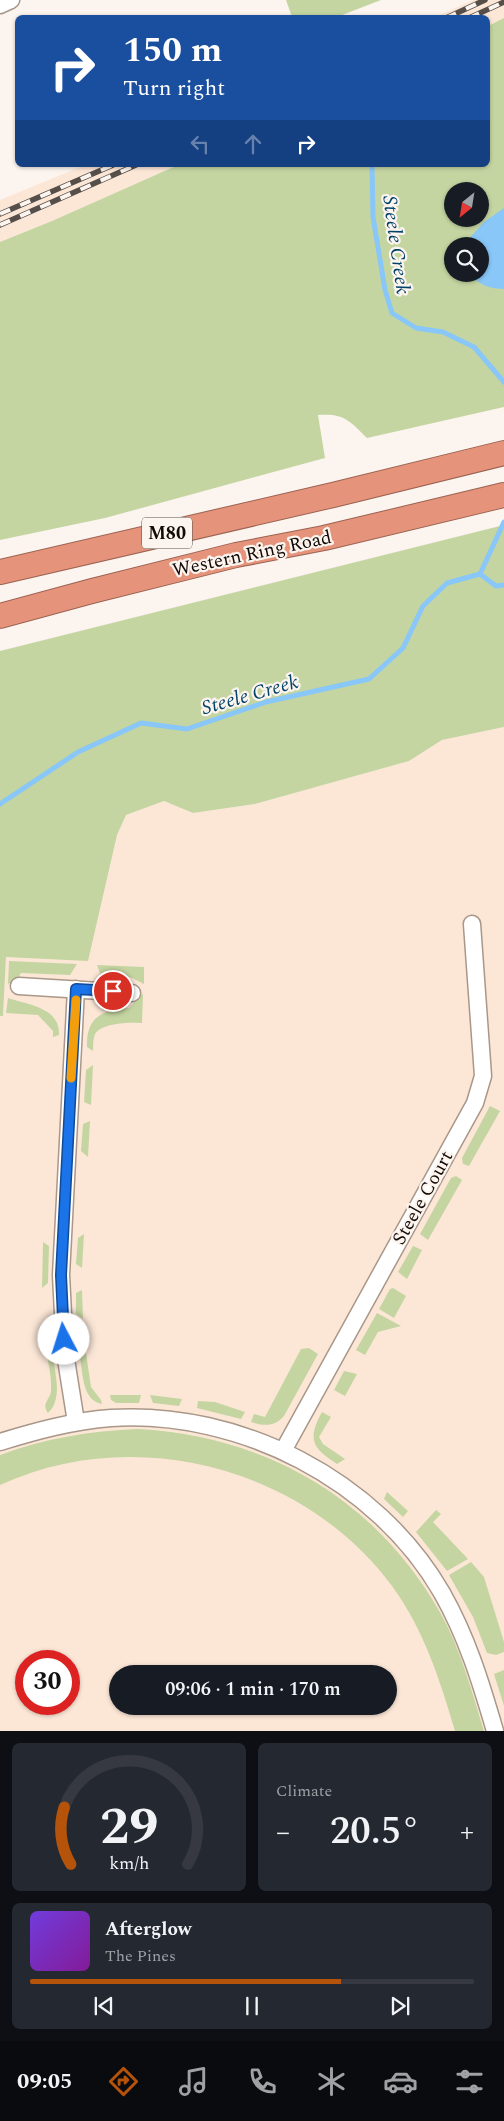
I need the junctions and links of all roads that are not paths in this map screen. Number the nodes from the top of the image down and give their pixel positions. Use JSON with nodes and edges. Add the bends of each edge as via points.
{"nodes":[{"id":1,"x":11,"y":0,"type":"edge"},
{"id":2,"x":0,"y":5,"type":"edge"},
{"id":3,"x":504,"y":453,"type":"edge"},
{"id":4,"x":504,"y":495,"type":"edge"},
{"id":5,"x":0,"y":572,"type":"edge"},
{"id":6,"x":0,"y":616,"type":"edge"},
{"id":7,"x":472,"y":924,"type":"dead end"},
{"id":8,"x":19,"y":986,"type":"dead end"},
{"id":9,"x":76,"y":989,"type":"junction"},
{"id":10,"x":132,"y":993,"type":"dead end"},
{"id":11,"x":76,"y":1422,"type":"junction"},
{"id":12,"x":0,"y":1442,"type":"edge"},
{"id":13,"x":283,"y":1451,"type":"junction"},
{"id":14,"x":495,"y":1731,"type":"edge"}],
"edges":[{"from":1,"to":2,"type":"street"},
{"from":3,"to":5,"type":"highway","name":"Western Ring Road","number":"M80"},
{"from":4,"to":6,"type":"highway","name":"Western Ring Road","number":"M80","via":[[324,538],[236,555]]},
{"from":7,"to":13,"type":"street","name":"Steele Court","via":[[483,1076],[475,1103]]},
{"from":8,"to":9,"type":"street"},
{"from":9,"to":10,"type":"street"},
{"from":9,"to":11,"type":"street","via":[[61,1275],[65,1353]]},
{"from":11,"to":12,"type":"street"},
{"from":11,"to":13,"type":"street","via":[[150,1418],[185,1422],[218,1428]]},
{"from":13,"to":14,"type":"street","via":[[312,1466],[360,1500],[394,1531],[417,1558],[442,1592],[460,1628]]}]}
